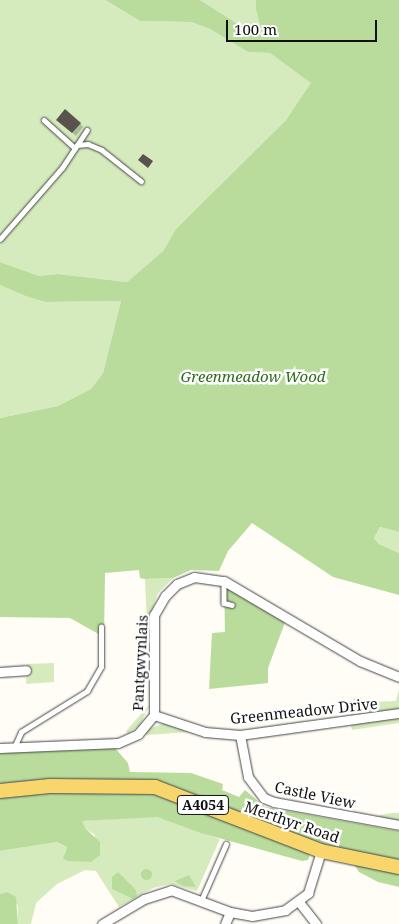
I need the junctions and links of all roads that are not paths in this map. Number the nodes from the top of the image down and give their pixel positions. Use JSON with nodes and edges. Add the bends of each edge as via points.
{"nodes":[{"id":1,"x":44,"y":120,"type":"dead end"},
{"id":2,"x":87,"y":130,"type":"dead end"},
{"id":3,"x":76,"y":146,"type":"junction"},
{"id":4,"x":141,"y":181,"type":"dead end"},
{"id":5,"x":0,"y":239,"type":"edge"},
{"id":6,"x":224,"y":581,"type":"junction"},
{"id":7,"x":232,"y":605,"type":"dead end"},
{"id":8,"x":101,"y":627,"type":"dead end"},
{"id":9,"x":26,"y":670,"type":"dead end"},
{"id":10,"x":0,"y":672,"type":"edge"},
{"id":11,"x":399,"y":677,"type":"edge"},
{"id":12,"x":399,"y":713,"type":"edge"},
{"id":13,"x":154,"y":715,"type":"junction"},
{"id":14,"x":240,"y":734,"type":"junction"},
{"id":15,"x":0,"y":748,"type":"edge"},
{"id":16,"x":14,"y":748,"type":"junction"},
{"id":17,"x":0,"y":791,"type":"edge"},
{"id":18,"x":399,"y":826,"type":"edge"},
{"id":19,"x":226,"y":844,"type":"dead end"},
{"id":20,"x":321,"y":852,"type":"junction"},
{"id":21,"x":399,"y":866,"type":"edge"},
{"id":22,"x":201,"y":901,"type":"junction"},
{"id":23,"x":299,"y":902,"type":"junction"},
{"id":24,"x":230,"y":912,"type":"junction"},
{"id":25,"x":102,"y":924,"type":"edge"},
{"id":26,"x":225,"y":924,"type":"edge"},
{"id":27,"x":316,"y":924,"type":"edge"}],
"edges":[{"from":1,"to":3,"type":"lane"},
{"from":2,"to":3,"type":"lane"},
{"from":3,"to":4,"type":"lane","via":[[88,144],[102,150]]},
{"from":3,"to":5,"type":"lane","via":[[32,205]]},
{"from":6,"to":7,"type":"lane","via":[[224,603]]},
{"from":6,"to":11,"type":"street","name":"Pantgwynlais","via":[[360,661]]},
{"from":6,"to":13,"type":"street","name":"Pantgwynlais","via":[[194,577],[177,584],[157,607],[153,626]]},
{"from":8,"to":16,"type":"lane","via":[[101,667],[87,691],[21,732]]},
{"from":9,"to":10,"type":"street"},
{"from":12,"to":14,"type":"street","name":"Greenmeadow Drive"},
{"from":13,"to":14,"type":"street","name":"Greenmeadow Drive","via":[[205,732]]},
{"from":13,"to":16,"type":"street","name":"Pantgwynlais","via":[[138,734],[118,743]]},
{"from":14,"to":18,"type":"street","name":"Castle View","via":[[248,777],[264,798]]},
{"from":15,"to":16,"type":"street","name":"Pantgwynlais"},
{"from":17,"to":20,"type":"main road","name":"Merthyr Road","number":"A4054","via":[[50,786],[156,786]]},
{"from":19,"to":22,"type":"lane"},
{"from":20,"to":21,"type":"main road","name":"Merthyr Road","number":"A4054"},
{"from":20,"to":23,"type":"street","via":[[311,888]]},
{"from":22,"to":24,"type":"street"},
{"from":22,"to":25,"type":"street","via":[[172,890],[158,892]]},
{"from":23,"to":24,"type":"street","via":[[268,916]]},
{"from":23,"to":27,"type":"street"},
{"from":24,"to":26,"type":"street"}]}
